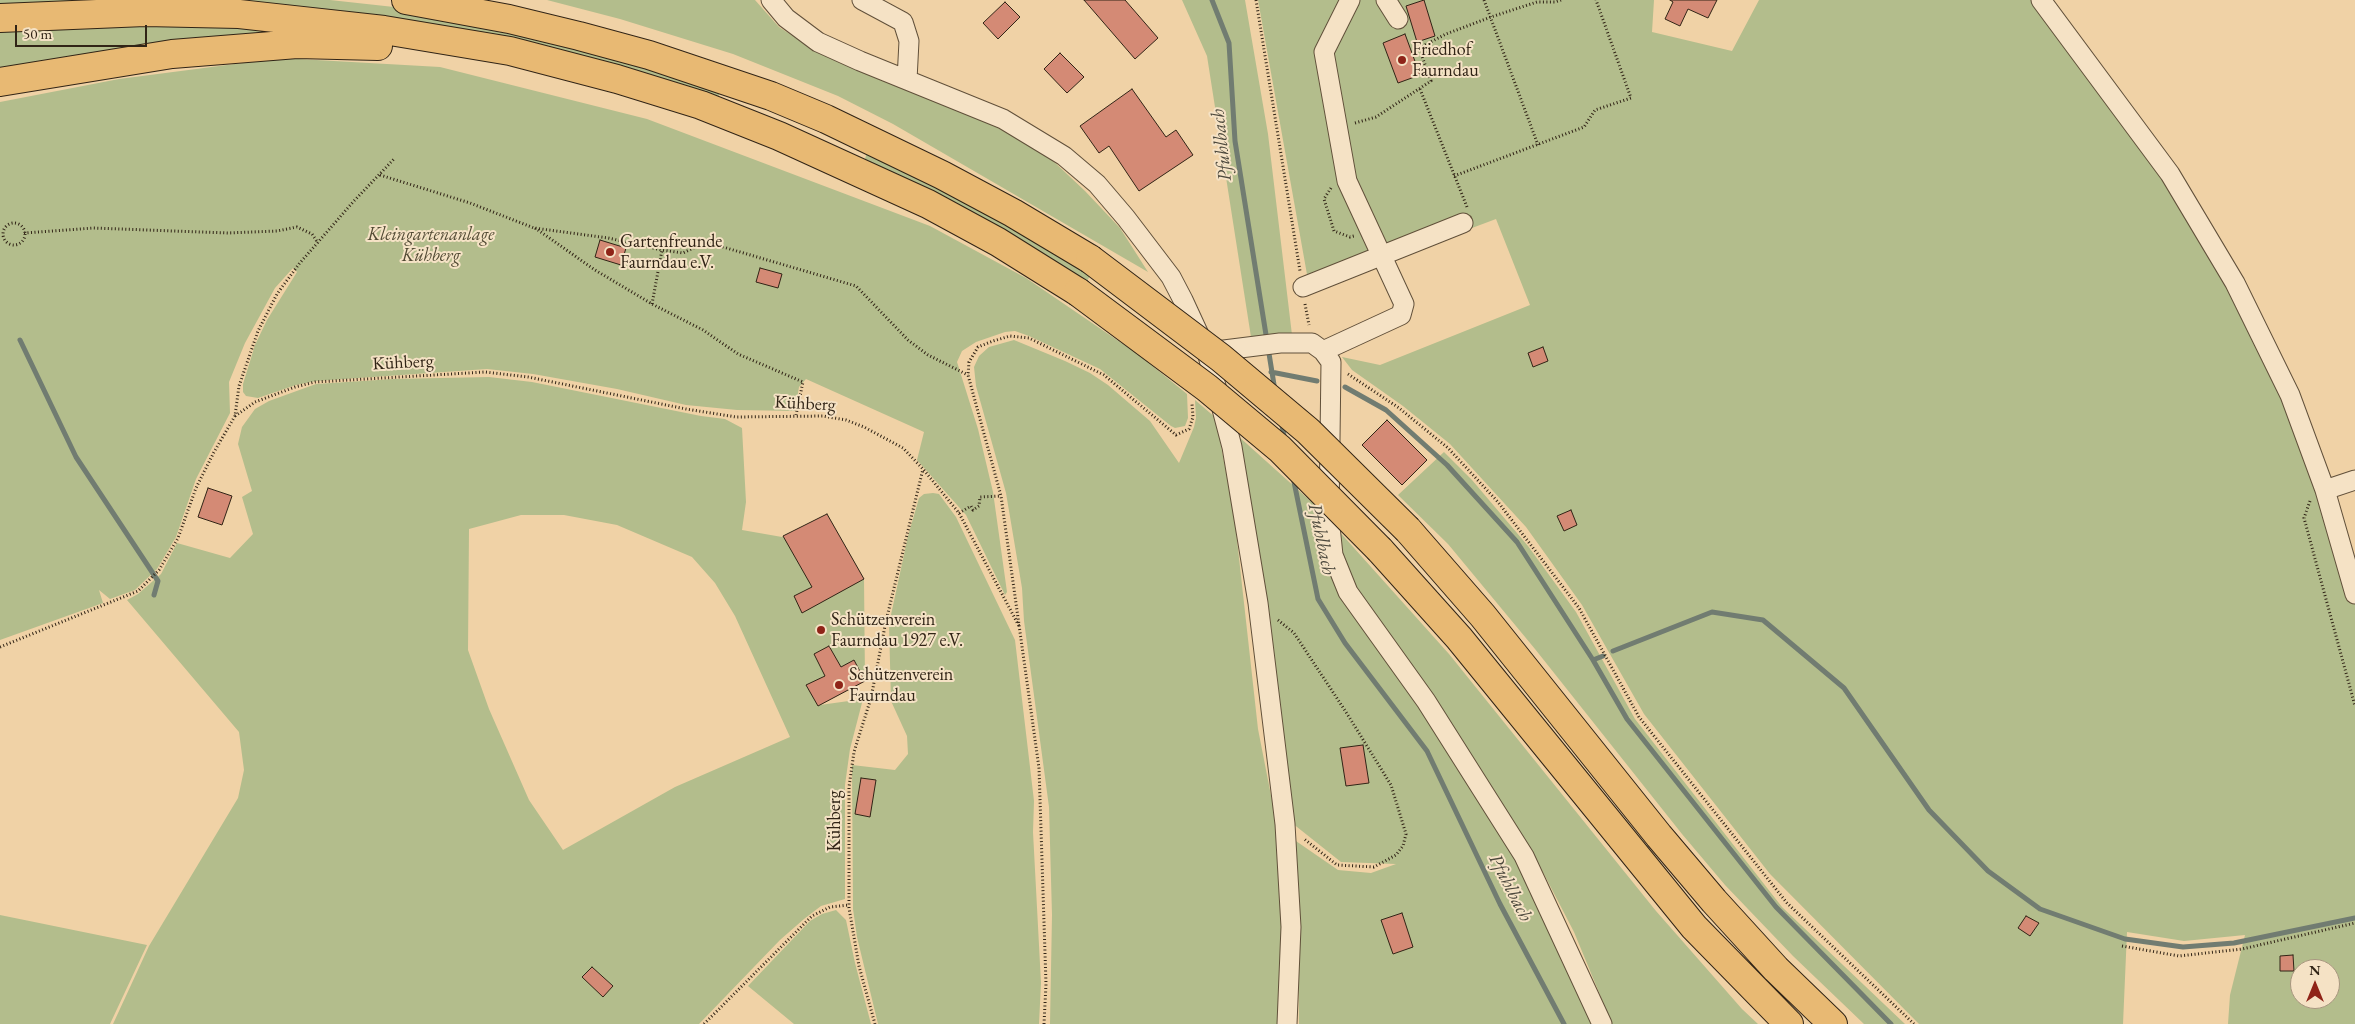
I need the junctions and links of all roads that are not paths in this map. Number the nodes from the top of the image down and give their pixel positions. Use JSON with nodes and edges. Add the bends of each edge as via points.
{"nodes":[{"id":1,"x":772,"y":0,"type":"edge"},
{"id":2,"x":862,"y":0,"type":"edge"},
{"id":3,"x":1350,"y":0,"type":"edge"},
{"id":4,"x":1386,"y":0,"type":"edge"},
{"id":5,"x":2041,"y":0,"type":"edge"},
{"id":6,"x":417,"y":1,"type":"edge"},
{"id":7,"x":0,"y":18,"type":"edge"},
{"id":8,"x":1398,"y":20,"type":"dead end"},
{"id":9,"x":447,"y":39,"type":"junction"},
{"id":10,"x":907,"y":80,"type":"junction"},
{"id":11,"x":0,"y":82,"type":"edge"},
{"id":12,"x":1463,"y":222,"type":"road end"},
{"id":13,"x":1381,"y":256,"type":"junction"},
{"id":14,"x":1303,"y":287,"type":"road end"},
{"id":15,"x":1207,"y":352,"type":"junction"},
{"id":16,"x":1322,"y":352,"type":"junction"},
{"id":17,"x":2355,"y":480,"type":"edge"},
{"id":18,"x":2325,"y":490,"type":"junction"},
{"id":19,"x":2355,"y":594,"type":"edge"},
{"id":20,"x":1287,"y":1024,"type":"edge"},
{"id":21,"x":1602,"y":1024,"type":"edge"},
{"id":22,"x":1790,"y":1024,"type":"edge"},
{"id":23,"x":1833,"y":1024,"type":"edge"}],
"edges":[{"from":1,"to":10,"type":"street","via":[[786,18],[818,42]]},
{"from":2,"to":10,"type":"street","via":[[903,22],[909,42]]},
{"from":3,"to":13,"type":"street","via":[[1324,52],[1347,181]]},
{"from":4,"to":8,"type":"street"},
{"from":5,"to":18,"type":"street","via":[[2170,174],[2235,282],[2290,394]]},
{"from":6,"to":23,"type":"highway","bridge":true,"via":[[509,18],[588,38],[771,96],[942,175],[1090,259],[1221,358],[1308,431],[1408,530],[1483,616],[1714,901],[1776,969]]},
{"from":7,"to":9,"type":"highway","via":[[145,12],[239,14]]},
{"from":9,"to":11,"type":"highway","via":[[396,47],[297,44],[172,54]]},
{"from":9,"to":22,"type":"highway","bridge":true,"via":[[617,79],[701,105],[779,136],[928,204],[998,242],[1078,292],[1207,388],[1280,450],[1380,550],[1465,646],[1694,928]]},
{"from":10,"to":15,"type":"street","via":[[1003,119],[1064,156],[1097,184],[1171,277]]},
{"from":12,"to":13,"type":"street"},
{"from":13,"to":14,"type":"street"},
{"from":13,"to":16,"type":"street","via":[[1404,304],[1401,315]]},
{"from":15,"to":16,"type":"street","via":[[1280,343]]},
{"from":15,"to":20,"type":"street","via":[[1232,447],[1258,603],[1285,824],[1291,927]]},
{"from":16,"to":21,"type":"street","via":[[1333,555],[1348,592],[1426,701],[1524,856]]},
{"from":17,"to":18,"type":"street"},
{"from":18,"to":19,"type":"street"}]}
